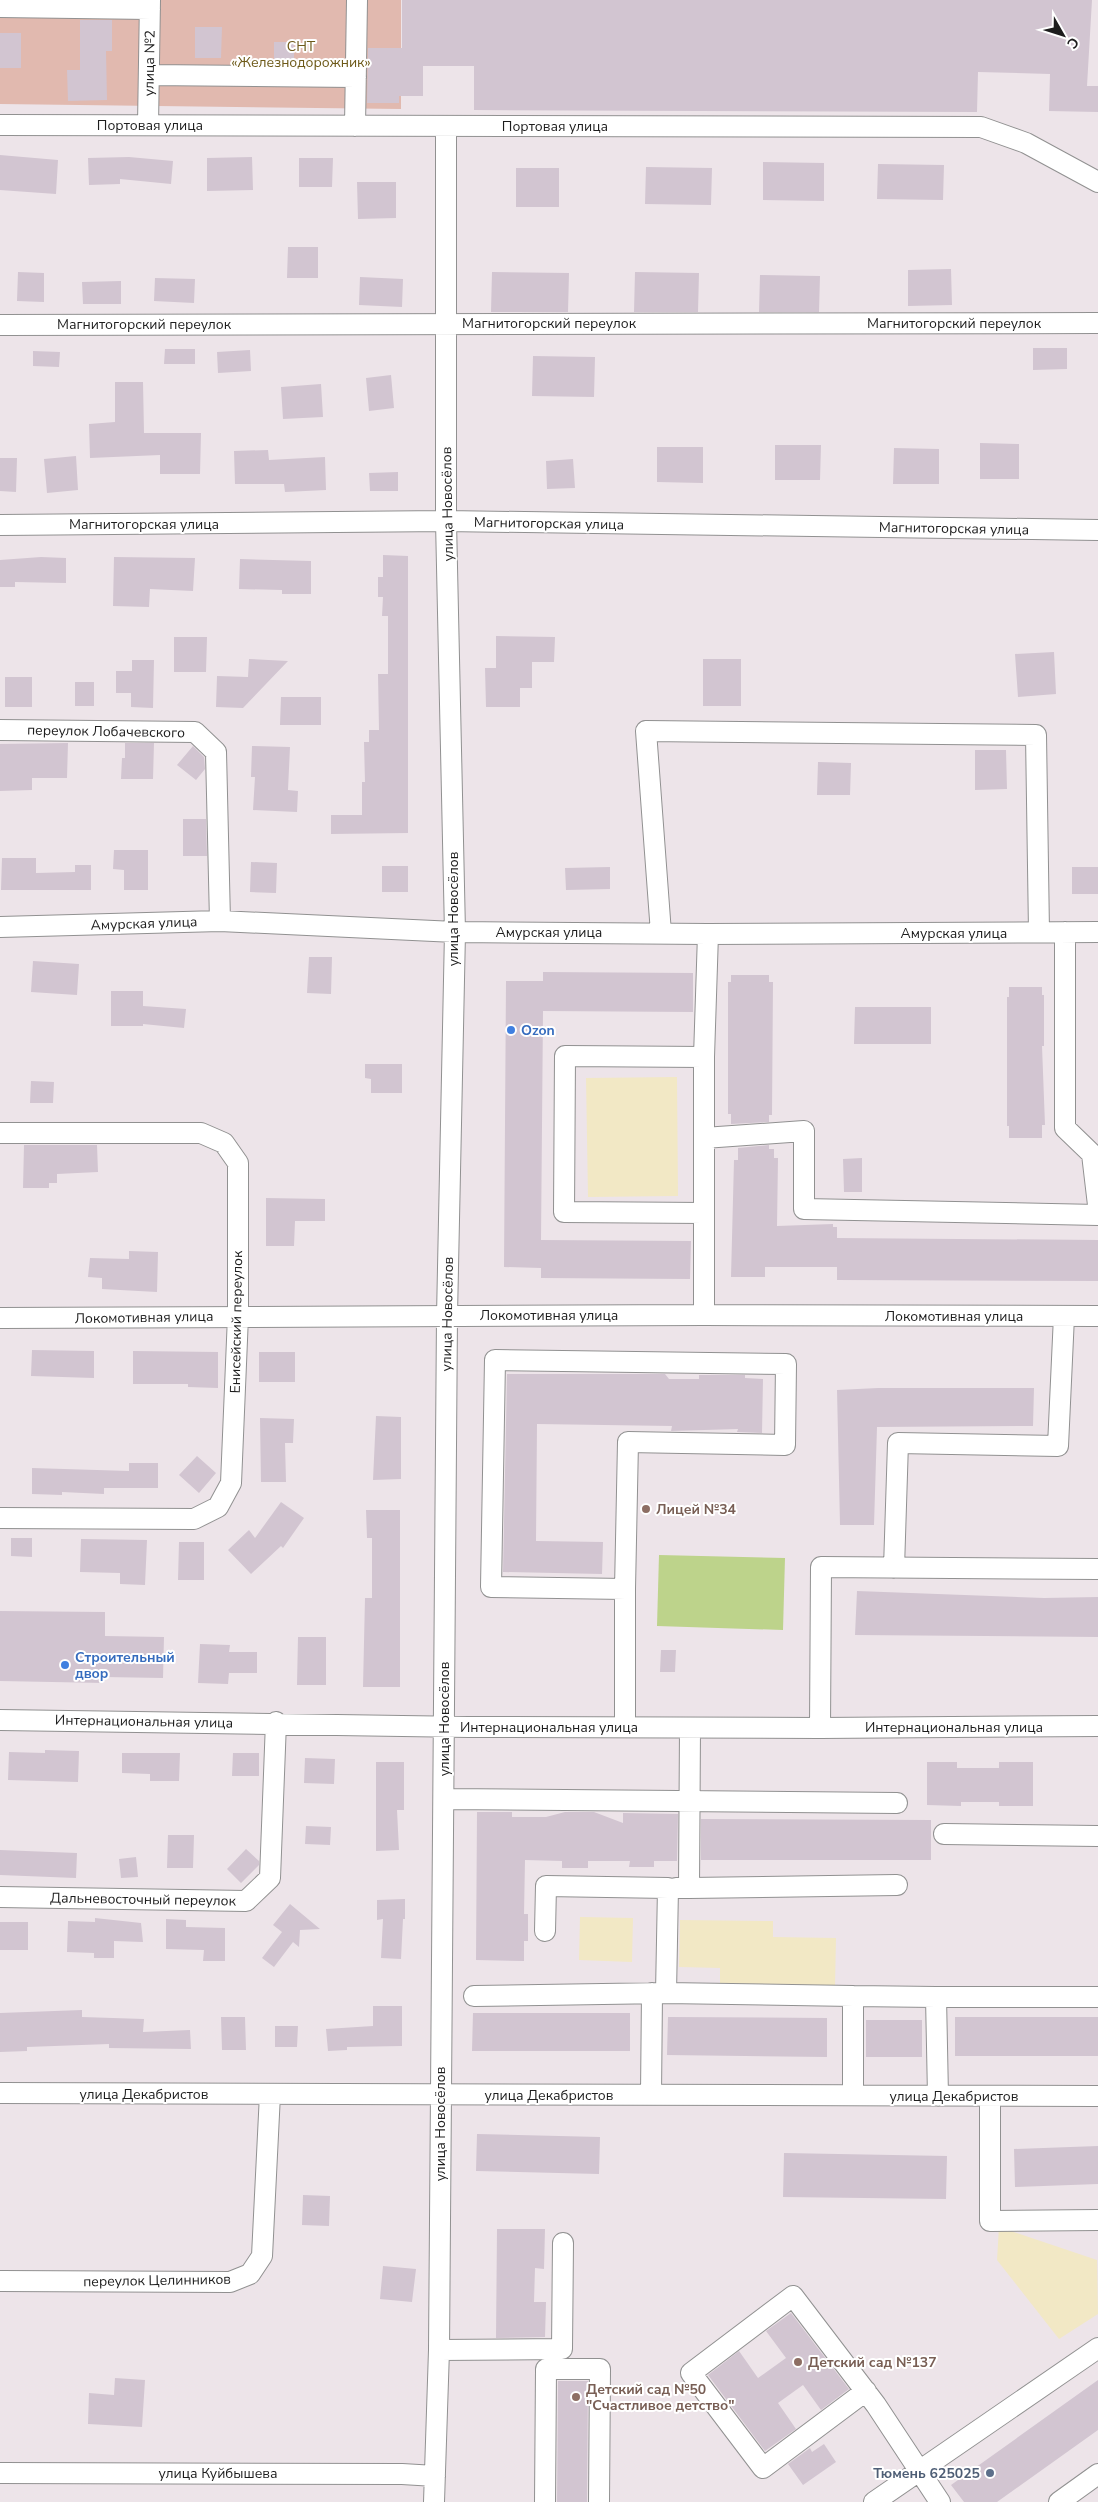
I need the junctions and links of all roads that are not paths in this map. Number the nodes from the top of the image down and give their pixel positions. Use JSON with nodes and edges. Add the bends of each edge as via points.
{"nodes":[{"id":1,"x":357,"y":0,"type":"edge"},
{"id":2,"x":150,"y":4,"type":"edge"},
{"id":3,"x":0,"y":7,"type":"edge"},
{"id":4,"x":148,"y":75,"type":"junction"},
{"id":5,"x":356,"y":77,"type":"junction"},
{"id":6,"x":0,"y":125,"type":"edge"},
{"id":7,"x":148,"y":125,"type":"junction"},
{"id":8,"x":355,"y":126,"type":"junction"},
{"id":9,"x":446,"y":126,"type":"junction"},
{"id":10,"x":1098,"y":182,"type":"edge"},
{"id":11,"x":445,"y":323,"type":"junction"},
{"id":12,"x":1098,"y":323,"type":"edge"},
{"id":13,"x":0,"y":325,"type":"edge"},
{"id":14,"x":446,"y":522,"type":"junction"},
{"id":15,"x":0,"y":524,"type":"edge"},
{"id":16,"x":1098,"y":530,"type":"edge"},
{"id":17,"x":0,"y":730,"type":"edge"},
{"id":18,"x":220,"y":921,"type":"junction"},
{"id":19,"x":0,"y":927,"type":"edge"},
{"id":20,"x":455,"y":932,"type":"junction"},
{"id":21,"x":660,"y":932,"type":"junction"},
{"id":22,"x":1039,"y":932,"type":"junction"},
{"id":23,"x":1065,"y":932,"type":"junction"},
{"id":24,"x":1098,"y":932,"type":"edge"},
{"id":25,"x":708,"y":934,"type":"junction"},
{"id":26,"x":704,"y":1057,"type":"junction"},
{"id":27,"x":0,"y":1133,"type":"edge"},
{"id":28,"x":704,"y":1138,"type":"junction"},
{"id":29,"x":1098,"y":1205,"type":"edge"},
{"id":30,"x":704,"y":1213,"type":"junction"},
{"id":31,"x":1098,"y":1215,"type":"edge"},
{"id":32,"x":704,"y":1315,"type":"junction"},
{"id":33,"x":238,"y":1316,"type":"junction"},
{"id":34,"x":447,"y":1316,"type":"junction"},
{"id":35,"x":1064,"y":1316,"type":"junction"},
{"id":36,"x":1098,"y":1316,"type":"edge"},
{"id":37,"x":0,"y":1318,"type":"edge"},
{"id":38,"x":0,"y":1518,"type":"edge"},
{"id":39,"x":894,"y":1568,"type":"junction"},
{"id":40,"x":1098,"y":1569,"type":"edge"},
{"id":41,"x":625,"y":1589,"type":"junction"},
{"id":42,"x":0,"y":1720,"type":"edge"},
{"id":43,"x":276,"y":1722,"type":"junction"},
{"id":44,"x":443,"y":1726,"type":"junction"},
{"id":45,"x":1098,"y":1726,"type":"edge"},
{"id":46,"x":626,"y":1727,"type":"junction"},
{"id":47,"x":690,"y":1728,"type":"junction"},
{"id":48,"x":820,"y":1728,"type":"junction"},
{"id":49,"x":444,"y":1799,"type":"junction"},
{"id":50,"x":689,"y":1802,"type":"junction"},
{"id":51,"x":897,"y":1803,"type":"dead end"},
{"id":52,"x":944,"y":1834,"type":"dead end"},
{"id":53,"x":1098,"y":1836,"type":"edge"},
{"id":54,"x":897,"y":1885,"type":"dead end"},
{"id":55,"x":668,"y":1888,"type":"junction"},
{"id":56,"x":689,"y":1888,"type":"junction"},
{"id":57,"x":0,"y":1897,"type":"edge"},
{"id":58,"x":545,"y":1931,"type":"dead end"},
{"id":59,"x":659,"y":1993,"type":"junction"},
{"id":60,"x":474,"y":1996,"type":"dead end"},
{"id":61,"x":853,"y":1996,"type":"junction"},
{"id":62,"x":936,"y":1997,"type":"junction"},
{"id":63,"x":1098,"y":1997,"type":"edge"},
{"id":64,"x":0,"y":2093,"type":"edge"},
{"id":65,"x":270,"y":2094,"type":"junction"},
{"id":66,"x":440,"y":2094,"type":"junction"},
{"id":67,"x":853,"y":2094,"type":"junction"},
{"id":68,"x":651,"y":2095,"type":"junction"},
{"id":69,"x":938,"y":2096,"type":"junction"},
{"id":70,"x":990,"y":2096,"type":"junction"},
{"id":71,"x":1098,"y":2096,"type":"edge"},
{"id":72,"x":1098,"y":2220,"type":"edge"},
{"id":73,"x":563,"y":2243,"type":"dead end"},
{"id":74,"x":0,"y":2281,"type":"edge"},
{"id":75,"x":1098,"y":2348,"type":"edge"},
{"id":76,"x":439,"y":2350,"type":"junction"},
{"id":77,"x":866,"y":2391,"type":"junction"},
{"id":78,"x":919,"y":2470,"type":"junction"},
{"id":79,"x":0,"y":2473,"type":"edge"},
{"id":80,"x":1098,"y":2474,"type":"edge"},
{"id":81,"x":435,"y":2476,"type":"junction"},
{"id":82,"x":1069,"y":2499,"type":"edge"},
{"id":83,"x":434,"y":2502,"type":"edge"},
{"id":84,"x":545,"y":2502,"type":"edge"},
{"id":85,"x":599,"y":2502,"type":"edge"},
{"id":86,"x":874,"y":2502,"type":"edge"},
{"id":87,"x":940,"y":2502,"type":"edge"}],
"edges":[{"from":1,"to":5,"type":"street"},
{"from":2,"to":3,"type":"street"},
{"from":2,"to":4,"type":"street","name":"улица №2"},
{"from":4,"to":5,"type":"street"},
{"from":4,"to":7,"type":"street","name":"улица №2"},
{"from":5,"to":8,"type":"street"},
{"from":6,"to":7,"type":"street","name":"Портовая улица"},
{"from":7,"to":8,"type":"street","name":"Портовая улица"},
{"from":8,"to":9,"type":"street","name":"Портовая улица"},
{"from":9,"to":10,"type":"street","name":"Портовая улица","via":[[981,127],[1026,143]]},
{"from":9,"to":11,"type":"street","name":"улица Новосёлов"},
{"from":11,"to":12,"type":"street","name":"Магнитогорский переулок"},
{"from":11,"to":13,"type":"street","name":"Магнитогорский переулок"},
{"from":11,"to":14,"type":"street","name":"улица Новосёлов"},
{"from":14,"to":15,"type":"street","name":"Магнитогорская улица"},
{"from":14,"to":16,"type":"street","name":"Магнитогорская улица"},
{"from":14,"to":20,"type":"street","name":"улица Новосёлов"},
{"from":17,"to":18,"type":"street","name":"переулок Лобачевского","via":[[195,732],[216,752]]},
{"from":18,"to":19,"type":"street","name":"Амурская улица"},
{"from":18,"to":20,"type":"street","name":"Амурская улица"},
{"from":20,"to":21,"type":"street","name":"Амурская улица"},
{"from":20,"to":34,"type":"street","name":"улица Новосёлов"},
{"from":21,"to":22,"type":"street","via":[[646,730],[1036,735]]},
{"from":21,"to":25,"type":"street","name":"Амурская улица"},
{"from":22,"to":23,"type":"street","name":"Амурская улица"},
{"from":22,"to":25,"type":"street","name":"Амурская улица"},
{"from":23,"to":24,"type":"street","name":"Амурская улица"},
{"from":23,"to":29,"type":"street","via":[[1065,1128],[1092,1154]]},
{"from":25,"to":26,"type":"street"},
{"from":26,"to":28,"type":"street"},
{"from":26,"to":30,"type":"street","via":[[566,1056],[564,1212]]},
{"from":27,"to":33,"type":"street","name":"Енисейский переулок","via":[[201,1133],[224,1143],[238,1163]]},
{"from":28,"to":30,"type":"street"},
{"from":28,"to":31,"type":"street","via":[[804,1132],[804,1209]]},
{"from":30,"to":32,"type":"street"},
{"from":32,"to":34,"type":"street","name":"Локомотивная улица"},
{"from":32,"to":35,"type":"street","name":"Локомотивная улица"},
{"from":33,"to":34,"type":"street","name":"Локомотивная улица"},
{"from":33,"to":37,"type":"street","name":"Локомотивная улица"},
{"from":33,"to":38,"type":"street","name":"Енисейский переулок","via":[[231,1483],[218,1507],[194,1519]]},
{"from":34,"to":44,"type":"street","name":"улица Новосёлов"},
{"from":35,"to":36,"type":"street","name":"Локомотивная улица"},
{"from":35,"to":39,"type":"street","via":[[1058,1446],[898,1443]]},
{"from":39,"to":40,"type":"street"},
{"from":39,"to":48,"type":"street","via":[[821,1567]]},
{"from":41,"to":41,"type":"street","via":[[628,1442],[785,1444],[786,1364],[495,1360],[491,1587]]},
{"from":41,"to":46,"type":"street"},
{"from":42,"to":43,"type":"street","name":"Интернациональная улица"},
{"from":43,"to":44,"type":"street","name":"Интернациональная улица"},
{"from":43,"to":57,"type":"street","name":"Дальневосточный переулок","via":[[270,1878],[246,1901]]},
{"from":44,"to":46,"type":"street","name":"Интернациональная улица"},
{"from":44,"to":49,"type":"street","name":"улица Новосёлов"},
{"from":45,"to":48,"type":"street","name":"Интернациональная улица"},
{"from":46,"to":47,"type":"street","name":"Интернациональная улица"},
{"from":47,"to":48,"type":"street","name":"Интернациональная улица"},
{"from":47,"to":50,"type":"street"},
{"from":49,"to":50,"type":"street"},
{"from":49,"to":66,"type":"street","name":"улица Новосёлов"},
{"from":50,"to":51,"type":"street"},
{"from":50,"to":56,"type":"street"},
{"from":52,"to":53,"type":"street"},
{"from":54,"to":56,"type":"street"},
{"from":55,"to":56,"type":"street"},
{"from":55,"to":58,"type":"street","via":[[546,1886]]},
{"from":55,"to":59,"type":"street"},
{"from":59,"to":60,"type":"street"},
{"from":59,"to":61,"type":"street"},
{"from":59,"to":68,"type":"street"},
{"from":61,"to":62,"type":"street"},
{"from":61,"to":67,"type":"street"},
{"from":62,"to":63,"type":"street"},
{"from":62,"to":69,"type":"street"},
{"from":64,"to":65,"type":"street","name":"улица Декабристов"},
{"from":65,"to":66,"type":"street","name":"улица Декабристов"},
{"from":65,"to":74,"type":"street","name":"переулок Целинников","via":[[262,2256],[250,2274],[230,2282]]},
{"from":66,"to":68,"type":"street","name":"улица Декабристов"},
{"from":66,"to":76,"type":"street","name":"улица Новосёлов"},
{"from":67,"to":68,"type":"street","name":"улица Декабристов"},
{"from":67,"to":69,"type":"street","name":"улица Декабристов"},
{"from":69,"to":70,"type":"street","name":"улица Декабристов"},
{"from":70,"to":71,"type":"street","name":"улица Декабристов"},
{"from":70,"to":72,"type":"street","via":[[990,2221]]},
{"from":73,"to":76,"type":"street","via":[[562,2349]]},
{"from":75,"to":78,"type":"street"},
{"from":76,"to":81,"type":"street","name":"улица Новосёлов"},
{"from":77,"to":77,"type":"street","via":[[763,2468],[691,2373],[793,2296]]},
{"from":77,"to":78,"type":"street"},
{"from":78,"to":86,"type":"street"},
{"from":78,"to":87,"type":"street"},
{"from":79,"to":81,"type":"street","name":"улица Куйбышева"},
{"from":80,"to":82,"type":"street"},
{"from":81,"to":83,"type":"street","name":"улица Новосёлов"},
{"from":84,"to":85,"type":"street","via":[[546,2369],[600,2370]]}]}
